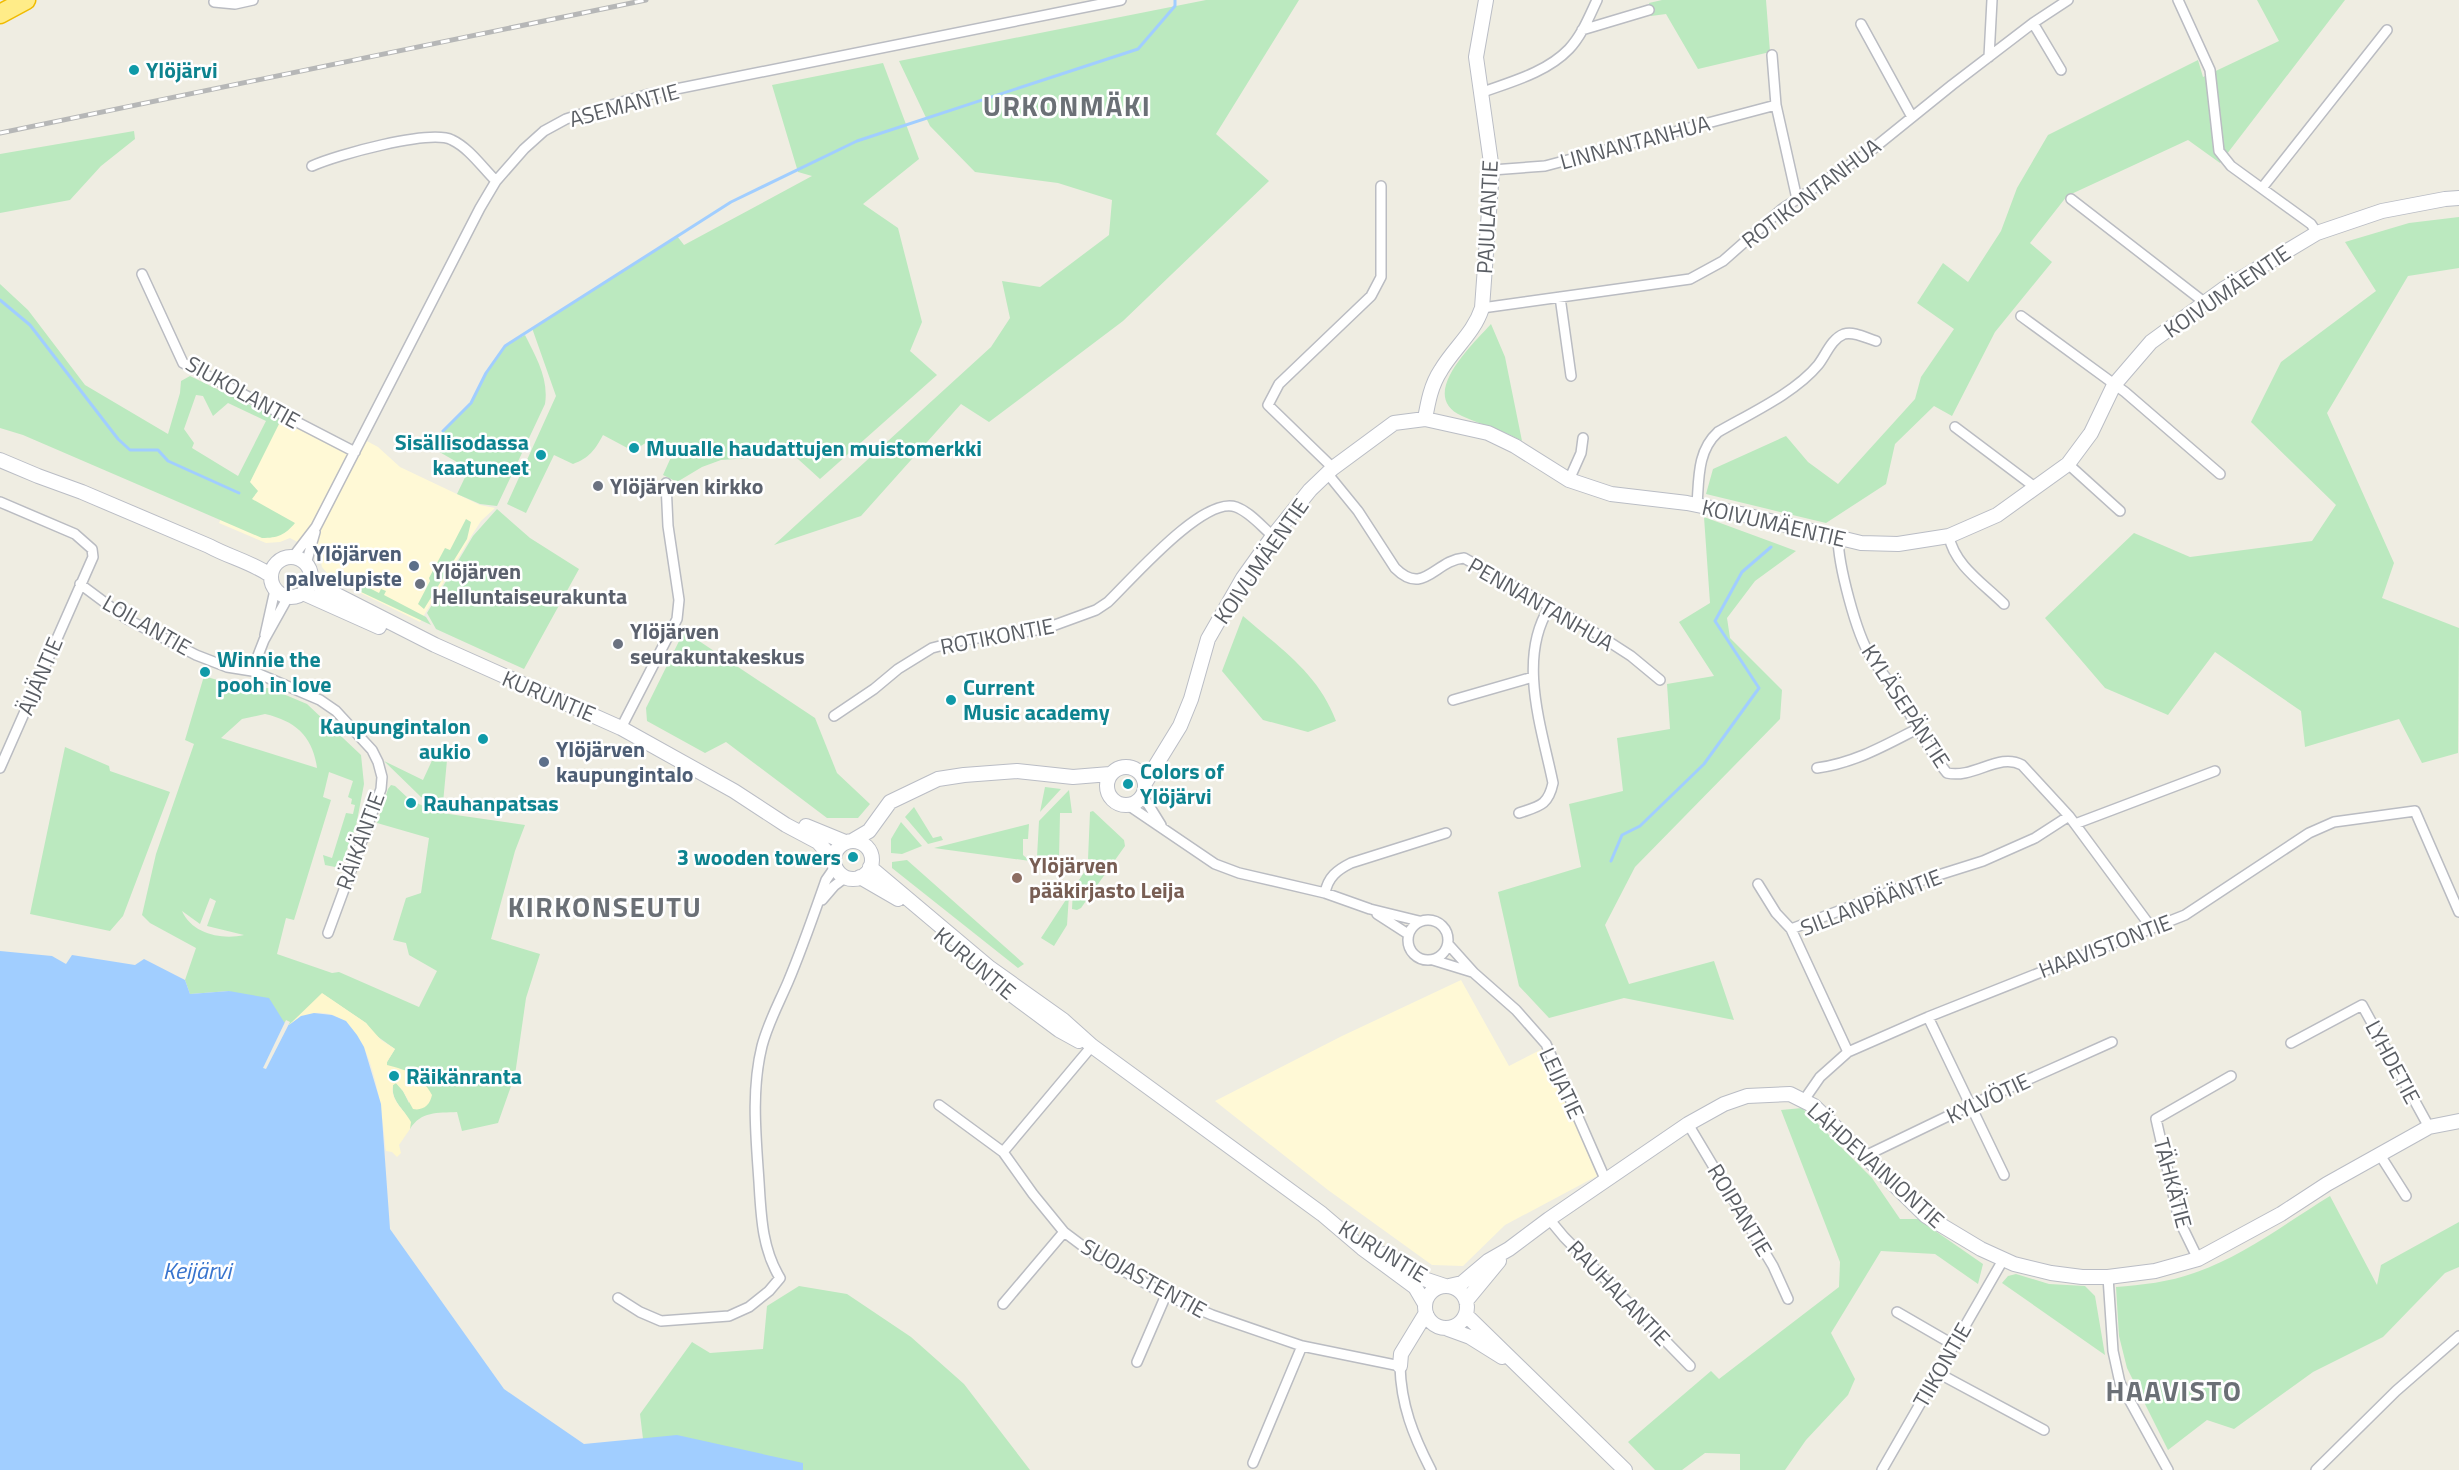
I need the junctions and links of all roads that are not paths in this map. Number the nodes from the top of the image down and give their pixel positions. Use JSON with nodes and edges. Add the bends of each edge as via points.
{"nodes":[{"id":1,"x":26,"y":0,"type":"edge"},
{"id":2,"x":253,"y":0,"type":"edge"},
{"id":3,"x":1121,"y":0,"type":"edge"},
{"id":4,"x":1486,"y":0,"type":"edge"},
{"id":5,"x":1598,"y":0,"type":"edge"},
{"id":6,"x":1992,"y":0,"type":"edge"},
{"id":7,"x":2068,"y":0,"type":"edge"},
{"id":8,"x":2178,"y":0,"type":"edge"},
{"id":9,"x":214,"y":2,"type":"dead end"},
{"id":10,"x":1649,"y":10,"type":"dead end"},
{"id":11,"x":0,"y":14,"type":"edge"},
{"id":12,"x":2033,"y":23,"type":"junction"},
{"id":13,"x":1861,"y":24,"type":"dead end"},
{"id":14,"x":1582,"y":30,"type":"junction"},
{"id":15,"x":2387,"y":30,"type":"dead end"},
{"id":16,"x":1772,"y":55,"type":"dead end"},
{"id":17,"x":1989,"y":57,"type":"junction"},
{"id":18,"x":2061,"y":70,"type":"dead end"},
{"id":19,"x":1480,"y":93,"type":"junction"},
{"id":20,"x":1776,"y":105,"type":"junction"},
{"id":21,"x":1912,"y":117,"type":"junction"},
{"id":22,"x":312,"y":166,"type":"dead end"},
{"id":23,"x":1492,"y":170,"type":"junction"},
{"id":24,"x":496,"y":180,"type":"junction"},
{"id":25,"x":1380,"y":186,"type":"dead end"},
{"id":26,"x":2262,"y":188,"type":"junction"},
{"id":27,"x":2459,"y":198,"type":"edge"},
{"id":28,"x":1797,"y":199,"type":"junction"},
{"id":29,"x":2072,"y":199,"type":"dead end"},
{"id":30,"x":2318,"y":233,"type":"junction"},
{"id":31,"x":142,"y":274,"type":"dead end"},
{"id":32,"x":1560,"y":297,"type":"junction"},
{"id":33,"x":2204,"y":302,"type":"junction"},
{"id":34,"x":1482,"y":308,"type":"junction"},
{"id":35,"x":2021,"y":316,"type":"dead end"},
{"id":36,"x":1875,"y":341,"type":"dead end"},
{"id":37,"x":1571,"y":375,"type":"dead end"},
{"id":38,"x":2114,"y":385,"type":"junction"},
{"id":39,"x":1425,"y":419,"type":"junction"},
{"id":40,"x":1955,"y":427,"type":"dead end"},
{"id":41,"x":1583,"y":438,"type":"dead end"},
{"id":42,"x":0,"y":450,"type":"edge"},
{"id":43,"x":355,"y":452,"type":"junction"},
{"id":44,"x":0,"y":459,"type":"edge"},
{"id":45,"x":2068,"y":465,"type":"junction"},
{"id":46,"x":1330,"y":471,"type":"junction"},
{"id":47,"x":2220,"y":474,"type":"dead end"},
{"id":48,"x":1569,"y":480,"type":"junction"},
{"id":49,"x":666,"y":483,"type":"dead end"},
{"id":50,"x":2036,"y":488,"type":"junction"},
{"id":51,"x":82,"y":492,"type":"junction"},
{"id":52,"x":0,"y":502,"type":"edge"},
{"id":53,"x":1697,"y":505,"type":"junction"},
{"id":54,"x":2120,"y":511,"type":"dead end"},
{"id":55,"x":316,"y":526,"type":"junction"},
{"id":56,"x":1273,"y":536,"type":"junction"},
{"id":57,"x":1949,"y":536,"type":"junction"},
{"id":58,"x":1838,"y":537,"type":"junction"},
{"id":59,"x":209,"y":546,"type":"junction"},
{"id":60,"x":293,"y":557,"type":"junction"},
{"id":61,"x":278,"y":561,"type":"junction"},
{"id":62,"x":306,"y":564,"type":"junction"},
{"id":63,"x":270,"y":575,"type":"junction"},
{"id":64,"x":311,"y":579,"type":"junction"},
{"id":65,"x":80,"y":584,"type":"junction"},
{"id":66,"x":275,"y":590,"type":"junction"},
{"id":67,"x":303,"y":593,"type":"junction"},
{"id":68,"x":288,"y":597,"type":"junction"},
{"id":69,"x":2004,"y":604,"type":"dead end"},
{"id":70,"x":1549,"y":608,"type":"junction"},
{"id":71,"x":264,"y":640,"type":"junction"},
{"id":72,"x":435,"y":645,"type":"junction"},
{"id":73,"x":252,"y":671,"type":"junction"},
{"id":74,"x":1533,"y":677,"type":"junction"},
{"id":75,"x":1660,"y":680,"type":"dead end"},
{"id":76,"x":1453,"y":700,"type":"dead end"},
{"id":77,"x":834,"y":716,"type":"dead end"},
{"id":78,"x":621,"y":728,"type":"junction"},
{"id":79,"x":1917,"y":729,"type":"junction"},
{"id":80,"x":1163,"y":753,"type":"junction"},
{"id":81,"x":0,"y":768,"type":"edge"},
{"id":82,"x":1817,"y":768,"type":"dead end"},
{"id":83,"x":1136,"y":769,"type":"junction"},
{"id":84,"x":2215,"y":771,"type":"dead end"},
{"id":85,"x":1110,"y":774,"type":"junction"},
{"id":86,"x":1073,"y":777,"type":"junction"},
{"id":87,"x":1107,"y":789,"type":"junction"},
{"id":88,"x":1144,"y":790,"type":"junction"},
{"id":89,"x":910,"y":791,"type":"junction"},
{"id":90,"x":755,"y":804,"type":"junction"},
{"id":91,"x":1128,"y":805,"type":"junction"},
{"id":92,"x":1519,"y":813,"type":"dead end"},
{"id":93,"x":2069,"y":816,"type":"junction"},
{"id":94,"x":2075,"y":824,"type":"junction"},
{"id":95,"x":1163,"y":829,"type":"junction"},
{"id":96,"x":1446,"y":832,"type":"dead end"},
{"id":97,"x":849,"y":842,"type":"junction"},
{"id":98,"x":870,"y":859,"type":"junction"},
{"id":99,"x":838,"y":868,"type":"junction"},
{"id":100,"x":860,"y":877,"type":"junction"},
{"id":101,"x":1758,"y":884,"type":"dead end"},
{"id":102,"x":1325,"y":893,"type":"junction"},
{"id":103,"x":817,"y":907,"type":"junction"},
{"id":104,"x":1370,"y":909,"type":"junction"},
{"id":105,"x":2459,"y":912,"type":"edge"},
{"id":106,"x":1419,"y":921,"type":"junction"},
{"id":107,"x":2151,"y":927,"type":"junction"},
{"id":108,"x":1791,"y":929,"type":"junction"},
{"id":109,"x":328,"y":933,"type":"dead end"},
{"id":110,"x":1408,"y":934,"type":"junction"},
{"id":111,"x":1448,"y":944,"type":"junction"},
{"id":112,"x":1433,"y":960,"type":"junction"},
{"id":113,"x":1474,"y":973,"type":"junction"},
{"id":114,"x":1928,"y":1017,"type":"junction"},
{"id":115,"x":2112,"y":1042,"type":"dead end"},
{"id":116,"x":2291,"y":1043,"type":"dead end"},
{"id":117,"x":1092,"y":1046,"type":"junction"},
{"id":118,"x":1848,"y":1052,"type":"junction"},
{"id":119,"x":2231,"y":1076,"type":"dead end"},
{"id":120,"x":1804,"y":1100,"type":"junction"},
{"id":121,"x":1971,"y":1105,"type":"junction"},
{"id":122,"x":939,"y":1106,"type":"dead end"},
{"id":123,"x":2459,"y":1121,"type":"edge"},
{"id":124,"x":1688,"y":1124,"type":"junction"},
{"id":125,"x":2429,"y":1127,"type":"junction"},
{"id":126,"x":1003,"y":1152,"type":"junction"},
{"id":127,"x":2380,"y":1155,"type":"junction"},
{"id":128,"x":1865,"y":1156,"type":"junction"},
{"id":129,"x":2004,"y":1175,"type":"dead end"},
{"id":130,"x":1606,"y":1180,"type":"junction"},
{"id":131,"x":2406,"y":1196,"type":"dead end"},
{"id":132,"x":1322,"y":1214,"type":"junction"},
{"id":133,"x":1549,"y":1219,"type":"junction"},
{"id":134,"x":1064,"y":1232,"type":"junction"},
{"id":135,"x":1509,"y":1249,"type":"junction"},
{"id":136,"x":2198,"y":1259,"type":"junction"},
{"id":137,"x":2002,"y":1260,"type":"junction"},
{"id":138,"x":2108,"y":1277,"type":"junction"},
{"id":139,"x":1447,"y":1286,"type":"junction"},
{"id":140,"x":1166,"y":1294,"type":"junction"},
{"id":141,"x":618,"y":1298,"type":"dead end"},
{"id":142,"x":1788,"y":1299,"type":"dead end"},
{"id":143,"x":1003,"y":1304,"type":"dead end"},
{"id":144,"x":1426,"y":1308,"type":"junction"},
{"id":145,"x":1466,"y":1308,"type":"junction"},
{"id":146,"x":1897,"y":1312,"type":"dead end"},
{"id":147,"x":1445,"y":1328,"type":"junction"},
{"id":148,"x":2459,"y":1336,"type":"edge"},
{"id":149,"x":1954,"y":1345,"type":"junction"},
{"id":150,"x":1302,"y":1346,"type":"junction"},
{"id":151,"x":1137,"y":1362,"type":"dead end"},
{"id":152,"x":1516,"y":1365,"type":"junction"},
{"id":153,"x":1690,"y":1365,"type":"dead end"},
{"id":154,"x":1400,"y":1366,"type":"junction"},
{"id":155,"x":1938,"y":1373,"type":"junction"},
{"id":156,"x":2044,"y":1430,"type":"dead end"},
{"id":157,"x":1253,"y":1463,"type":"dead end"},
{"id":158,"x":1431,"y":1470,"type":"edge"},
{"id":159,"x":1625,"y":1470,"type":"edge"},
{"id":160,"x":1882,"y":1470,"type":"edge"},
{"id":161,"x":2168,"y":1470,"type":"edge"},
{"id":162,"x":2316,"y":1470,"type":"edge"}],
"edges":[{"from":1,"to":11,"type":"highway"},
{"from":2,"to":9,"type":"street"},
{"from":3,"to":24,"type":"street","name":"ASEMANTIE","via":[[646,95],[566,119],[524,148]]},
{"from":4,"to":19,"type":"street","name":"PAJULANTIE","via":[[1476,57]]},
{"from":5,"to":14,"type":"street"},
{"from":6,"to":17,"type":"street"},
{"from":7,"to":12,"type":"street","name":"ROTIKONTANHUA"},
{"from":8,"to":26,"type":"street","via":[[2210,70],[2219,151],[2231,166]]},
{"from":10,"to":14,"type":"street"},
{"from":12,"to":17,"type":"street","name":"ROTIKONTANHUA"},
{"from":12,"to":18,"type":"street"},
{"from":13,"to":21,"type":"street"},
{"from":14,"to":19,"type":"street","via":[[1569,49],[1544,67]]},
{"from":15,"to":26,"type":"street"},
{"from":16,"to":20,"type":"street"},
{"from":17,"to":21,"type":"street","name":"ROTIKONTANHUA"},
{"from":19,"to":23,"type":"street","name":"PAJULANTIE"},
{"from":20,"to":23,"type":"street","name":"LINNANTANHUA","via":[[1545,166]]},
{"from":20,"to":28,"type":"street"},
{"from":21,"to":28,"type":"street","name":"ROTIKONTANHUA","via":[[1848,167]]},
{"from":22,"to":24,"type":"street","via":[[326,159],[438,135],[465,148]]},
{"from":23,"to":34,"type":"street","name":"PAJULANTIE"},
{"from":24,"to":43,"type":"street","name":"ASEMANTIE"},
{"from":25,"to":46,"type":"street","via":[[1381,277],[1377,288],[1279,384],[1268,405]]},
{"from":26,"to":30,"type":"street"},
{"from":27,"to":30,"type":"street","name":"KOIVUMÄENTIE","via":[[2382,212]]},
{"from":28,"to":32,"type":"street","name":"ROTIKONTANHUA","via":[[1723,261],[1690,279]]},
{"from":29,"to":33,"type":"street"},
{"from":30,"to":33,"type":"street","name":"KOIVUMÄENTIE"},
{"from":31,"to":43,"type":"street","name":"SIUKOLANTIE","via":[[183,363]]},
{"from":32,"to":34,"type":"street","name":"ROTIKONTANHUA"},
{"from":32,"to":37,"type":"street"},
{"from":33,"to":38,"type":"street","name":"KOIVUMÄENTIE","via":[[2151,342]]},
{"from":34,"to":39,"type":"street","name":"PAJULANTIE","via":[[1474,328],[1433,384]]},
{"from":35,"to":38,"type":"street"},
{"from":36,"to":53,"type":"street","via":[[1854,333],[1844,334],[1800,383],[1709,440],[1700,466]]},
{"from":38,"to":45,"type":"street","name":"KOIVUMÄENTIE","via":[[2091,433]]},
{"from":38,"to":47,"type":"street"},
{"from":39,"to":46,"type":"street","name":"KOIVUMÄENTIE","via":[[1394,423]]},
{"from":39,"to":48,"type":"street","name":"KOIVUMÄENTIE","via":[[1488,433]]},
{"from":40,"to":50,"type":"street"},
{"from":41,"to":48,"type":"street"},
{"from":42,"to":51,"type":"street"},
{"from":43,"to":55,"type":"street","name":"ASEMANTIE"},
{"from":44,"to":51,"type":"street"},
{"from":45,"to":50,"type":"street","name":"KOIVUMÄENTIE"},
{"from":45,"to":54,"type":"street"},
{"from":46,"to":56,"type":"street","name":"KOIVUMÄENTIE"},
{"from":46,"to":70,"type":"street","name":"PENNANTANHUA","via":[[1403,576],[1413,581],[1422,579],[1456,558],[1464,558]]},
{"from":48,"to":53,"type":"street","name":"KOIVUMÄENTIE","via":[[1611,494]]},
{"from":49,"to":78,"type":"street","via":[[679,600],[676,619]]},
{"from":50,"to":57,"type":"street","name":"KOIVUMÄENTIE","via":[[1997,515]]},
{"from":51,"to":59,"type":"street"},
{"from":52,"to":65,"type":"street","name":"LOILANTIE","via":[[75,534],[87,543],[93,557]]},
{"from":53,"to":58,"type":"street","name":"KOIVUMÄENTIE"},
{"from":55,"to":60,"type":"street","name":"ASEMANTIE"},
{"from":55,"to":62,"type":"street","name":"ASEMANTIE"},
{"from":56,"to":77,"type":"street","name":"ROTIKONTIE","via":[[1235,506],[1216,508],[1186,527],[1096,610],[1044,629],[932,648]]},
{"from":56,"to":80,"type":"street","name":"KOIVUMÄENTIE","via":[[1208,639],[1191,699]]},
{"from":57,"to":58,"type":"street","name":"KOIVUMÄENTIE","via":[[1882,544]]},
{"from":57,"to":69,"type":"street","via":[[1960,562]]},
{"from":58,"to":79,"type":"street","name":"KYLÄSEPÄNTIE","via":[[1840,563],[1869,655],[1903,701]]},
{"from":59,"to":61,"type":"street"},
{"from":59,"to":63,"type":"street"},
{"from":60,"to":61,"type":"street"},
{"from":60,"to":62,"type":"street"},
{"from":61,"to":63,"type":"street"},
{"from":62,"to":64,"type":"street"},
{"from":63,"to":66,"type":"street"},
{"from":64,"to":67,"type":"street"},
{"from":64,"to":72,"type":"street","name":"KURUNTIE"},
{"from":65,"to":73,"type":"street","name":"LOILANTIE","via":[[127,619],[196,655],[227,667]]},
{"from":65,"to":81,"type":"street","name":"ÄIJÄNTIE"},
{"from":66,"to":68,"type":"street"},
{"from":66,"to":71,"type":"street"},
{"from":67,"to":68,"type":"street"},
{"from":67,"to":72,"type":"street","name":"KURUNTIE","via":[[383,629]]},
{"from":68,"to":71,"type":"street"},
{"from":70,"to":74,"type":"street","via":[[1541,621]]},
{"from":70,"to":75,"type":"street","name":"PENNANTANHUA","via":[[1612,644]]},
{"from":71,"to":73,"type":"street"},
{"from":72,"to":78,"type":"street","name":"KURUNTIE"},
{"from":73,"to":109,"type":"street","name":"RÄIKÄNTIE","via":[[320,700],[336,711],[378,762],[381,789]]},
{"from":74,"to":76,"type":"street"},
{"from":74,"to":92,"type":"street","via":[[1553,783],[1543,805]]},
{"from":78,"to":90,"type":"street","name":"KURUNTIE"},
{"from":79,"to":82,"type":"street","via":[[1868,755]]},
{"from":79,"to":93,"type":"street","name":"KYLÄSEPÄNTIE","via":[[1947,773],[1961,775],[2015,760]]},
{"from":80,"to":83,"type":"street","name":"KOIVUMÄENTIE"},
{"from":80,"to":88,"type":"street","name":"KOIVUMÄENTIE"},
{"from":83,"to":85,"type":"street","via":[[1125,766]]},
{"from":83,"to":88,"type":"street"},
{"from":84,"to":94,"type":"street"},
{"from":85,"to":86,"type":"street"},
{"from":85,"to":87,"type":"street"},
{"from":86,"to":87,"type":"street"},
{"from":86,"to":89,"type":"street","via":[[987,772],[938,779]]},
{"from":87,"to":91,"type":"street","via":[[1116,803]]},
{"from":88,"to":91,"type":"street","via":[[1134,804]]},
{"from":88,"to":95,"type":"street","name":"LEIJATIE"},
{"from":89,"to":97,"type":"street","via":[[890,802],[869,831]]},
{"from":89,"to":98,"type":"street","via":[[883,822]]},
{"from":90,"to":97,"type":"street","name":"KURUNTIE"},
{"from":90,"to":99,"type":"street","name":"KURUNTIE","via":[[818,842]]},
{"from":91,"to":95,"type":"street","name":"LEIJATIE"},
{"from":93,"to":94,"type":"street","name":"KYLÄSEPÄNTIE"},
{"from":93,"to":108,"type":"street","name":"SILLANPÄÄNTIE","via":[[2036,838],[1983,861]]},
{"from":94,"to":107,"type":"street","name":"KYLÄSEPÄNTIE"},
{"from":95,"to":102,"type":"street","name":"LEIJATIE","via":[[1215,864]]},
{"from":96,"to":102,"type":"street","via":[[1339,869]]},
{"from":97,"to":98,"type":"street","via":[[863,844]]},
{"from":97,"to":99,"type":"street","via":[[837,849]]},
{"from":98,"to":100,"type":"street"},
{"from":98,"to":117,"type":"street","name":"KURUNTIE","via":[[990,968],[1063,1020]]},
{"from":99,"to":100,"type":"street"},
{"from":99,"to":103,"type":"street","via":[[826,880]]},
{"from":99,"to":103,"type":"street","via":[[834,886]]},
{"from":100,"to":117,"type":"street","name":"KURUNTIE","via":[[913,910],[1017,1000],[1059,1030]]},
{"from":101,"to":108,"type":"street"},
{"from":102,"to":104,"type":"street","name":"LEIJATIE"},
{"from":103,"to":141,"type":"street","via":[[769,1026],[756,1084],[764,1238],[769,1261],[780,1278],[749,1307],[729,1316],[661,1321]]},
{"from":104,"to":106,"type":"street","name":"LEIJATIE"},
{"from":104,"to":110,"type":"street","name":"LEIJATIE"},
{"from":105,"to":107,"type":"street","name":"HAAVISTONTIE","via":[[2415,811],[2334,822],[2309,833],[2185,915]]},
{"from":106,"to":110,"type":"street"},
{"from":106,"to":111,"type":"street","name":"LEIJATIE","via":[[1427,919],[1443,925]]},
{"from":107,"to":114,"type":"street","name":"HAAVISTONTIE"},
{"from":108,"to":118,"type":"street","name":"SILLANPÄÄNTIE"},
{"from":110,"to":112,"type":"street","name":"LEIJATIE","via":[[1410,951],[1421,959]]},
{"from":111,"to":112,"type":"street","via":[[1441,956]]},
{"from":111,"to":113,"type":"street","name":"LEIJATIE"},
{"from":112,"to":113,"type":"street","name":"LEIJATIE"},
{"from":113,"to":130,"type":"street","name":"LEIJATIE","via":[[1516,1010],[1546,1044]]},
{"from":114,"to":118,"type":"street","name":"HAAVISTONTIE"},
{"from":114,"to":121,"type":"street"},
{"from":115,"to":121,"type":"street","name":"KYLVÖTIE"},
{"from":116,"to":125,"type":"street","name":"LYHDETIE","via":[[2362,1005]]},
{"from":117,"to":126,"type":"street"},
{"from":117,"to":132,"type":"street","name":"KURUNTIE"},
{"from":118,"to":120,"type":"street","name":"HAAVISTONTIE","via":[[1820,1077]]},
{"from":119,"to":136,"type":"street","name":"TÄHKÄTIE","via":[[2156,1119],[2179,1220]]},
{"from":120,"to":124,"type":"street","name":"LÄHDEVAINIONTIE","via":[[1790,1094],[1748,1096]]},
{"from":120,"to":128,"type":"street","name":"LÄHDEVAINIONTIE"},
{"from":121,"to":128,"type":"street","name":"KYLVÖTIE"},
{"from":121,"to":129,"type":"street"},
{"from":122,"to":126,"type":"street","name":"SUOJASTENTIE"},
{"from":123,"to":125,"type":"street","name":"LÄHDEVAINIONTIE"},
{"from":124,"to":130,"type":"street","name":"LÄHDEVAINIONTIE"},
{"from":124,"to":142,"type":"street","name":"ROIPANTIE","via":[[1773,1266]]},
{"from":125,"to":127,"type":"street","name":"LÄHDEVAINIONTIE"},
{"from":126,"to":134,"type":"street","name":"SUOJASTENTIE"},
{"from":127,"to":131,"type":"street"},
{"from":127,"to":136,"type":"street","name":"LÄHDEVAINIONTIE"},
{"from":128,"to":137,"type":"street","name":"LÄHDEVAINIONTIE","via":[[1926,1216]]},
{"from":130,"to":133,"type":"street","name":"LÄHDEVAINIONTIE"},
{"from":132,"to":139,"type":"street","name":"KURUNTIE","via":[[1421,1278]]},
{"from":132,"to":144,"type":"street","name":"KURUNTIE","via":[[1415,1287]]},
{"from":133,"to":135,"type":"street","name":"LÄHDEVAINIONTIE"},
{"from":133,"to":153,"type":"street","name":"RAUHALANTIE"},
{"from":134,"to":140,"type":"street","name":"SUOJASTENTIE","via":[[1092,1253]]},
{"from":134,"to":143,"type":"street"},
{"from":135,"to":139,"type":"street","name":"LÄHDEVAINIONTIE","via":[[1462,1282]]},
{"from":135,"to":145,"type":"street","name":"LÄHDEVAINIONTIE"},
{"from":136,"to":138,"type":"street","name":"LÄHDEVAINIONTIE","via":[[2165,1269]]},
{"from":137,"to":138,"type":"street","name":"LÄHDEVAINIONTIE","via":[[2051,1273]]},
{"from":137,"to":149,"type":"street","name":"TIIKONTIE"},
{"from":138,"to":161,"type":"street","via":[[2113,1351],[2120,1383]]},
{"from":139,"to":144,"type":"street","via":[[1432,1292]]},
{"from":139,"to":145,"type":"street","via":[[1460,1291]]},
{"from":140,"to":150,"type":"street","name":"SUOJASTENTIE","via":[[1212,1315]]},
{"from":140,"to":151,"type":"street"},
{"from":144,"to":147,"type":"street","via":[[1431,1323]]},
{"from":144,"to":154,"type":"street","via":[[1401,1354]]},
{"from":145,"to":147,"type":"street","via":[[1459,1324]]},
{"from":145,"to":152,"type":"street"},
{"from":146,"to":149,"type":"street"},
{"from":147,"to":152,"type":"street","via":[[1470,1337]]},
{"from":147,"to":154,"type":"street","via":[[1430,1330]]},
{"from":148,"to":162,"type":"street"},
{"from":149,"to":155,"type":"street","name":"TIIKONTIE"},
{"from":150,"to":154,"type":"street","name":"SUOJASTENTIE"},
{"from":150,"to":157,"type":"street"},
{"from":152,"to":159,"type":"street"},
{"from":154,"to":158,"type":"street","via":[[1400,1389],[1412,1434]]},
{"from":155,"to":156,"type":"street"},
{"from":155,"to":160,"type":"street","name":"TIIKONTIE"}]}
